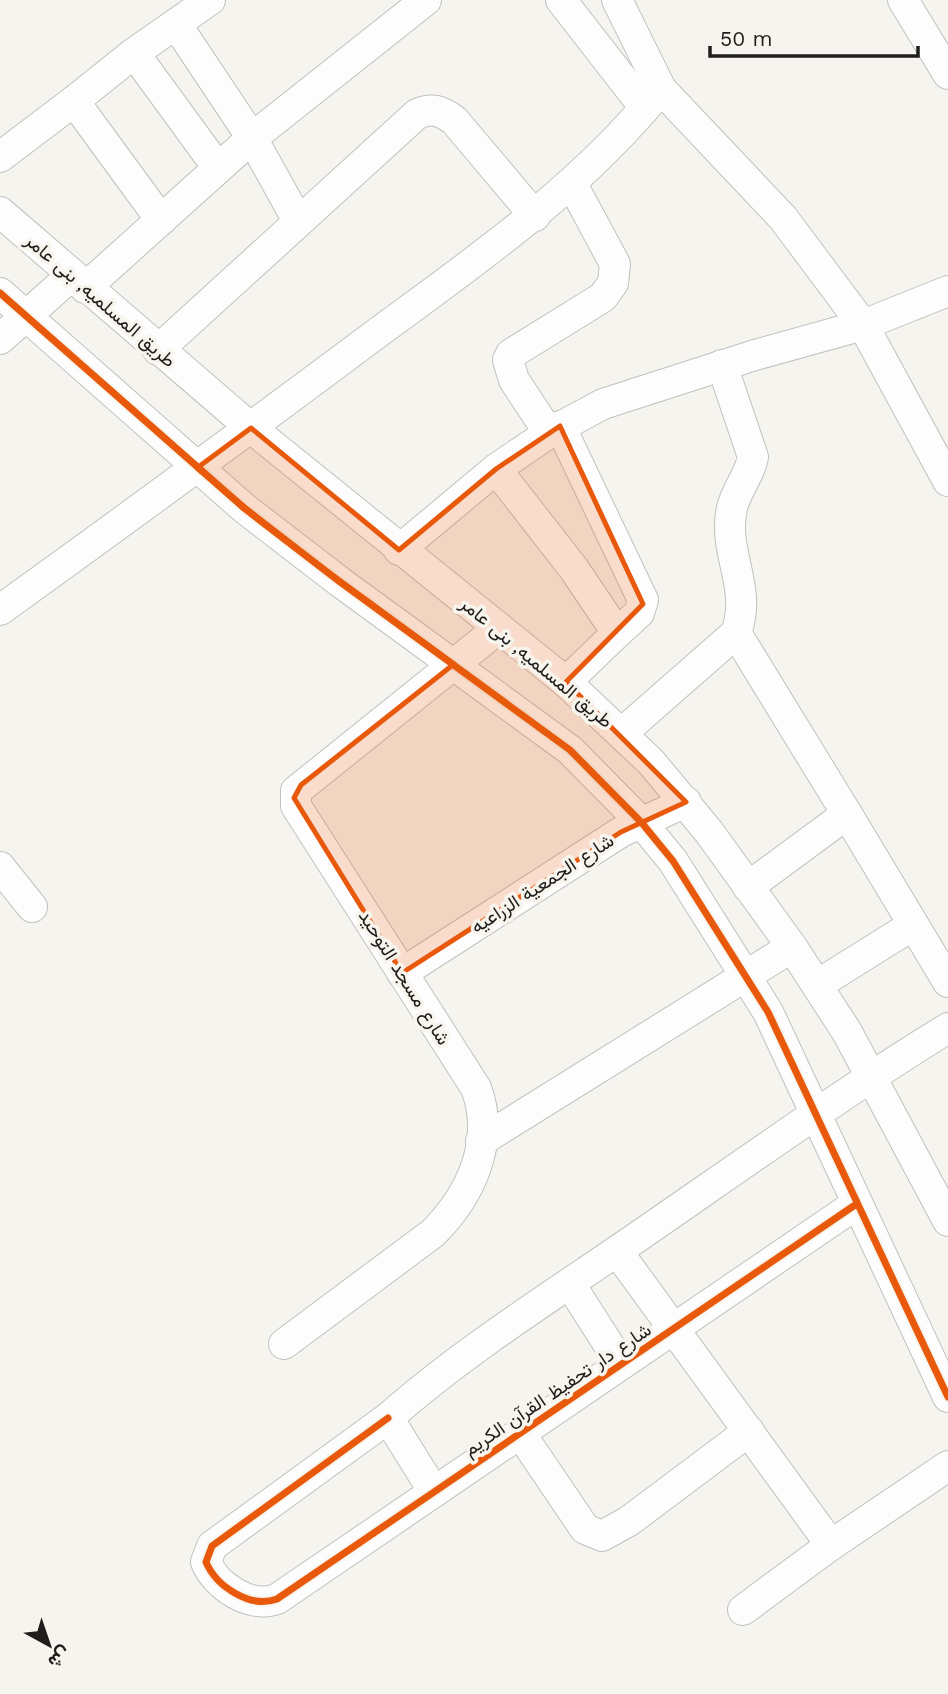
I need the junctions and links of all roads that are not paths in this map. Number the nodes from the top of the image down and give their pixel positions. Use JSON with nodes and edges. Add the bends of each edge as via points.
{"nodes":[{"id":1,"x":210,"y":0,"type":"edge"},
{"id":2,"x":426,"y":0,"type":"edge"},
{"id":3,"x":561,"y":0,"type":"edge"},
{"id":4,"x":617,"y":0,"type":"edge"},
{"id":5,"x":909,"y":3,"type":"edge"},
{"id":6,"x":176,"y":24,"type":"junction"},
{"id":7,"x":134,"y":53,"type":"junction"},
{"id":8,"x":945,"y":63,"type":"edge"},
{"id":9,"x":653,"y":99,"type":"junction"},
{"id":10,"x":74,"y":102,"type":"junction"},
{"id":11,"x":253,"y":138,"type":"junction"},
{"id":12,"x":0,"y":157,"type":"edge"},
{"id":13,"x":218,"y":168,"type":"junction"},
{"id":14,"x":572,"y":184,"type":"junction"},
{"id":15,"x":0,"y":212,"type":"edge"},
{"id":16,"x":535,"y":216,"type":"junction"},
{"id":17,"x":160,"y":220,"type":"junction"},
{"id":18,"x":298,"y":221,"type":"junction"},
{"id":19,"x":78,"y":282,"type":"junction"},
{"id":20,"x":948,"y":291,"type":"edge"},
{"id":21,"x":0,"y":293,"type":"edge"},
{"id":22,"x":27,"y":317,"type":"junction"},
{"id":23,"x":863,"y":325,"type":"junction"},
{"id":24,"x":0,"y":340,"type":"edge"},
{"id":25,"x":158,"y":350,"type":"junction"},
{"id":26,"x":722,"y":365,"type":"junction"},
{"id":27,"x":251,"y":428,"type":"junction"},
{"id":28,"x":554,"y":429,"type":"junction"},
{"id":29,"x":197,"y":468,"type":"junction"},
{"id":30,"x":496,"y":469,"type":"junction"},
{"id":31,"x":948,"y":481,"type":"edge"},
{"id":32,"x":399,"y":550,"type":"junction"},
{"id":33,"x":0,"y":610,"type":"edge"},
{"id":34,"x":499,"y":628,"type":"junction"},
{"id":35,"x":617,"y":633,"type":"junction"},
{"id":36,"x":736,"y":633,"type":"junction"},
{"id":37,"x":454,"y":664,"type":"junction"},
{"id":38,"x":566,"y":682,"type":"junction"},
{"id":39,"x":622,"y":733,"type":"junction"},
{"id":40,"x":686,"y":802,"type":"junction"},
{"id":41,"x":847,"y":814,"type":"junction"},
{"id":42,"x":641,"y":822,"type":"junction"},
{"id":43,"x":0,"y":867,"type":"edge"},
{"id":44,"x":748,"y":887,"type":"junction"},
{"id":45,"x":32,"y":908,"type":"dead end"},
{"id":46,"x":913,"y":925,"type":"junction"},
{"id":47,"x":792,"y":947,"type":"junction"},
{"id":48,"x":402,"y":973,"type":"junction"},
{"id":49,"x":746,"y":976,"type":"junction"},
{"id":50,"x":948,"y":982,"type":"edge"},
{"id":51,"x":817,"y":985,"type":"junction"},
{"id":52,"x":948,"y":1028,"type":"edge"},
{"id":53,"x":873,"y":1074,"type":"junction"},
{"id":54,"x":815,"y":1114,"type":"junction"},
{"id":55,"x":481,"y":1141,"type":"junction"},
{"id":56,"x":944,"y":1200,"type":"edge"},
{"id":57,"x":855,"y":1205,"type":"junction"},
{"id":58,"x":617,"y":1251,"type":"junction"},
{"id":59,"x":570,"y":1284,"type":"junction"},
{"id":60,"x":674,"y":1328,"type":"junction"},
{"id":61,"x":284,"y":1344,"type":"dead end"},
{"id":62,"x":621,"y":1364,"type":"junction"},
{"id":63,"x":948,"y":1397,"type":"edge"},
{"id":64,"x":388,"y":1418,"type":"junction"},
{"id":65,"x":749,"y":1431,"type":"junction"},
{"id":66,"x":520,"y":1433,"type":"junction"},
{"id":67,"x":948,"y":1466,"type":"edge"},
{"id":68,"x":434,"y":1492,"type":"junction"},
{"id":69,"x":831,"y":1545,"type":"junction"},
{"id":70,"x":743,"y":1610,"type":"dead end"}],
"edges":[{"from":1,"to":6,"type":"street"},
{"from":2,"to":11,"type":"street"},
{"from":3,"to":9,"type":"street"},
{"from":4,"to":9,"type":"street"},
{"from":5,"to":8,"type":"street"},
{"from":6,"to":7,"type":"street"},
{"from":6,"to":11,"type":"street"},
{"from":7,"to":10,"type":"street"},
{"from":7,"to":13,"type":"street"},
{"from":9,"to":14,"type":"street","via":[[622,137]]},
{"from":9,"to":23,"type":"street","via":[[783,218]]},
{"from":10,"to":12,"type":"street"},
{"from":10,"to":17,"type":"street"},
{"from":11,"to":13,"type":"street"},
{"from":11,"to":18,"type":"street"},
{"from":13,"to":17,"type":"street"},
{"from":14,"to":16,"type":"street"},
{"from":14,"to":28,"type":"street","via":[[615,264],[615,275],[603,298],[508,360],[514,380]]},
{"from":15,"to":19,"type":"street","name":"طريق المسلميه, بنى عامر"},
{"from":16,"to":18,"type":"street","via":[[454,120],[442,111],[426,110]]},
{"from":16,"to":27,"type":"street"},
{"from":17,"to":19,"type":"street"},
{"from":18,"to":25,"type":"street"},
{"from":19,"to":22,"type":"street"},
{"from":19,"to":25,"type":"street","name":"طريق المسلميه, بنى عامر"},
{"from":20,"to":23,"type":"street"},
{"from":21,"to":22,"type":"street"},
{"from":22,"to":24,"type":"street"},
{"from":22,"to":29,"type":"street"},
{"from":23,"to":26,"type":"street"},
{"from":23,"to":31,"type":"street"},
{"from":25,"to":27,"type":"street","name":"طريق المسلميه, بنى عامر"},
{"from":26,"to":28,"type":"street","via":[[603,404]]},
{"from":26,"to":36,"type":"street","via":[[753,457],[732,509],[733,558],[743,605]]},
{"from":27,"to":29,"type":"street"},
{"from":27,"to":32,"type":"street","name":"طريق المسلميه, بنى عامر"},
{"from":28,"to":30,"type":"street"},
{"from":28,"to":35,"type":"street","via":[[643,600],[639,614]]},
{"from":29,"to":33,"type":"street"},
{"from":29,"to":37,"type":"street","via":[[290,544]]},
{"from":30,"to":32,"type":"street"},
{"from":30,"to":35,"type":"street"},
{"from":32,"to":34,"type":"street","name":"طريق المسلميه, بنى عامر"},
{"from":34,"to":37,"type":"street","name":"شارع مسجد التوحيد"},
{"from":34,"to":38,"type":"street","name":"طريق المسلميه, بنى عامر"},
{"from":35,"to":38,"type":"street"},
{"from":36,"to":39,"type":"street"},
{"from":36,"to":41,"type":"street"},
{"from":37,"to":42,"type":"street","via":[[570,750]]},
{"from":37,"to":48,"type":"street","name":"شارع مسجد التوحيد","via":[[301,785],[294,798]]},
{"from":38,"to":39,"type":"street","name":"طريق المسلميه, بنى عامر"},
{"from":39,"to":40,"type":"street","name":"طريق المسلميه, بنى عامر"},
{"from":40,"to":42,"type":"street","name":"شارع الجمعية الزراعيه"},
{"from":40,"to":44,"type":"street","name":"طريق المسلميه, بنى عامر"},
{"from":41,"to":44,"type":"street"},
{"from":41,"to":46,"type":"street"},
{"from":42,"to":48,"type":"street","name":"شارع الجمعية الزراعيه"},
{"from":42,"to":49,"type":"street","via":[[673,861]]},
{"from":43,"to":45,"type":"street"},
{"from":44,"to":47,"type":"street","name":"طريق المسلميه, بنى عامر"},
{"from":46,"to":50,"type":"street"},
{"from":46,"to":51,"type":"street"},
{"from":47,"to":49,"type":"street"},
{"from":47,"to":51,"type":"street","name":"طريق المسلميه, بنى عامر"},
{"from":48,"to":55,"type":"street","name":"شارع مسجد التوحيد","via":[[476,1088],[482,1105]]},
{"from":49,"to":54,"type":"street","via":[[768,1012]]},
{"from":49,"to":55,"type":"street"},
{"from":51,"to":53,"type":"street","name":"طريق المسلميه, بنى عامر"},
{"from":52,"to":53,"type":"street"},
{"from":53,"to":54,"type":"street"},
{"from":53,"to":56,"type":"street","name":"طريق المسلميه, بنى عامر"},
{"from":54,"to":57,"type":"street"},
{"from":54,"to":58,"type":"street"},
{"from":55,"to":61,"type":"street","name":"شارع مسجد التوحيد","via":[[477,1167],[452,1214]]},
{"from":57,"to":60,"type":"street","name":"شارع دار تحفيظ القرآن الكريم"},
{"from":57,"to":63,"type":"street"},
{"from":58,"to":59,"type":"street"},
{"from":58,"to":60,"type":"street"},
{"from":59,"to":62,"type":"street"},
{"from":59,"to":64,"type":"street","via":[[469,1354]]},
{"from":60,"to":62,"type":"street","name":"شارع دار تحفيظ القرآن الكريم"},
{"from":60,"to":65,"type":"street"},
{"from":62,"to":66,"type":"street","name":"شارع دار تحفيظ القرآن الكريم"},
{"from":64,"to":68,"type":"street"},
{"from":64,"to":68,"type":"street","name":"شارع دار تحفيظ القرآن الكريم","via":[[212,1546],[206,1562],[220,1582],[245,1598],[269,1602]]},
{"from":65,"to":66,"type":"street","via":[[629,1521],[601,1536],[585,1529]]},
{"from":65,"to":69,"type":"street"},
{"from":66,"to":68,"type":"street","name":"شارع دار تحفيظ القرآن الكريم"},
{"from":67,"to":69,"type":"street"},
{"from":69,"to":70,"type":"street"}]}
